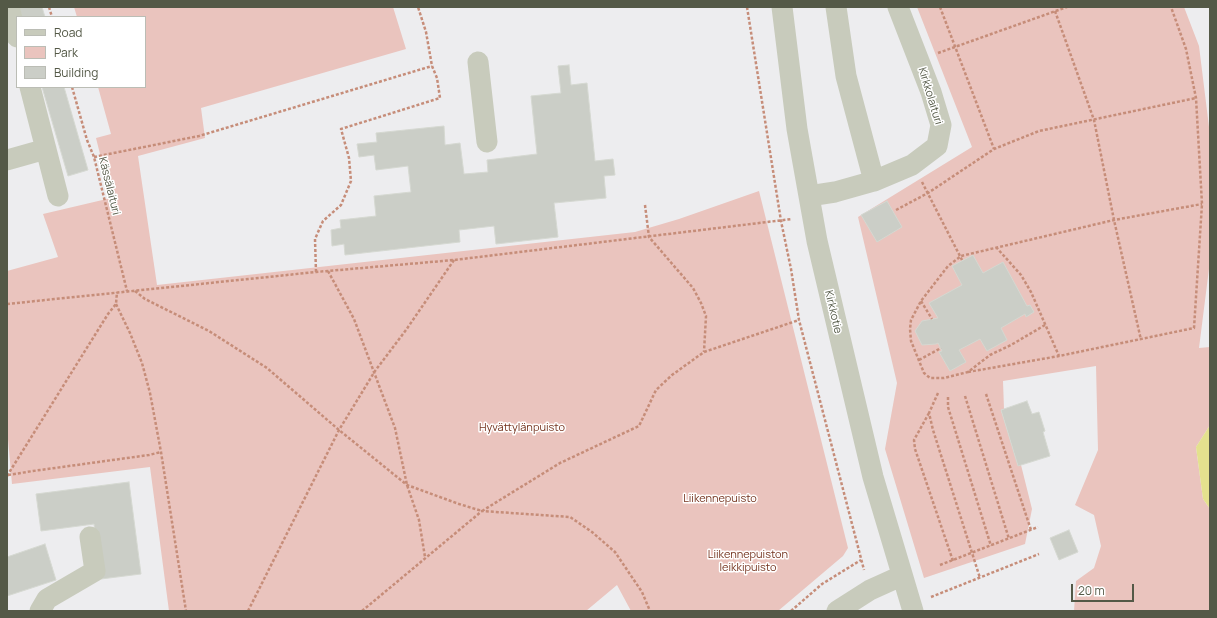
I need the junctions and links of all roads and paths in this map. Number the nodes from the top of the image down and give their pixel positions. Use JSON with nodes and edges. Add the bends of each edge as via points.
{"nodes":[{"id":1,"x":418,"y":7,"type":"edge"},
{"id":2,"x":748,"y":7,"type":"edge"},
{"id":3,"x":782,"y":7,"type":"edge"},
{"id":4,"x":836,"y":7,"type":"edge"},
{"id":5,"x":898,"y":7,"type":"edge"},
{"id":6,"x":940,"y":7,"type":"edge"},
{"id":7,"x":1067,"y":7,"type":"edge"},
{"id":8,"x":1171,"y":7,"type":"edge"},
{"id":9,"x":1055,"y":11,"type":"junction"},
{"id":10,"x":956,"y":46,"type":"junction"},
{"id":11,"x":919,"y":60,"type":"junction"},
{"id":12,"x":478,"y":62,"type":"dead end"},
{"id":13,"x":432,"y":66,"type":"junction"},
{"id":14,"x":30,"y":88,"type":"edge"},
{"id":15,"x":72,"y":88,"type":"edge"},
{"id":16,"x":1196,"y":98,"type":"junction"},
{"id":17,"x":1094,"y":120,"type":"junction"},
{"id":18,"x":487,"y":142,"type":"dead end"},
{"id":19,"x":46,"y":149,"type":"junction"},
{"id":20,"x":994,"y":149,"type":"junction"},
{"id":21,"x":94,"y":157,"type":"junction"},
{"id":22,"x":7,"y":160,"type":"edge"},
{"id":23,"x":912,"y":165,"type":"junction"},
{"id":24,"x":874,"y":180,"type":"junction"},
{"id":25,"x":928,"y":192,"type":"junction"},
{"id":26,"x":58,"y":196,"type":"dead end"},
{"id":27,"x":1202,"y":204,"type":"junction"},
{"id":28,"x":645,"y":205,"type":"dead end"},
{"id":29,"x":811,"y":207,"type":"junction"},
{"id":30,"x":896,"y":210,"type":"dead end"},
{"id":31,"x":1114,"y":220,"type":"junction"},
{"id":32,"x":781,"y":221,"type":"junction"},
{"id":33,"x":649,"y":237,"type":"junction"},
{"id":34,"x":996,"y":247,"type":"junction"},
{"id":35,"x":960,"y":256,"type":"junction"},
{"id":36,"x":454,"y":260,"type":"junction"},
{"id":37,"x":962,"y":260,"type":"dead end"},
{"id":38,"x":328,"y":271,"type":"junction"},
{"id":39,"x":316,"y":272,"type":"junction"},
{"id":40,"x":127,"y":291,"type":"junction"},
{"id":41,"x":134,"y":291,"type":"junction"},
{"id":42,"x":117,"y":292,"type":"junction"},
{"id":43,"x":921,"y":301,"type":"junction"},
{"id":44,"x":7,"y":304,"type":"edge"},
{"id":45,"x":116,"y":304,"type":"junction"},
{"id":46,"x":799,"y":320,"type":"junction"},
{"id":47,"x":932,"y":320,"type":"dead end"},
{"id":48,"x":1045,"y":325,"type":"junction"},
{"id":49,"x":1141,"y":340,"type":"junction"},
{"id":50,"x":941,"y":348,"type":"dead end"},
{"id":51,"x":704,"y":352,"type":"junction"},
{"id":52,"x":1059,"y":356,"type":"junction"},
{"id":53,"x":919,"y":360,"type":"junction"},
{"id":54,"x":375,"y":371,"type":"junction"},
{"id":55,"x":968,"y":372,"type":"junction"},
{"id":56,"x":938,"y":393,"type":"dead end"},
{"id":57,"x":986,"y":394,"type":"dead end"},
{"id":58,"x":965,"y":396,"type":"dead end"},
{"id":59,"x":948,"y":397,"type":"dead end"},
{"id":60,"x":929,"y":413,"type":"junction"},
{"id":61,"x":339,"y":430,"type":"junction"},
{"id":62,"x":161,"y":452,"type":"junction"},
{"id":63,"x":8,"y":476,"type":"edge"},
{"id":64,"x":407,"y":485,"type":"junction"},
{"id":65,"x":482,"y":511,"type":"junction"},
{"id":66,"x":1038,"y":527,"type":"dead end"},
{"id":67,"x":1031,"y":530,"type":"junction"},
{"id":68,"x":90,"y":537,"type":"dead end"},
{"id":69,"x":1009,"y":539,"type":"junction"},
{"id":70,"x":991,"y":546,"type":"junction"},
{"id":71,"x":972,"y":554,"type":"junction"},
{"id":72,"x":1039,"y":554,"type":"dead end"},
{"id":73,"x":425,"y":558,"type":"junction"},
{"id":74,"x":861,"y":560,"type":"junction"},
{"id":75,"x":953,"y":561,"type":"junction"},
{"id":76,"x":940,"y":566,"type":"dead end"},
{"id":77,"x":864,"y":570,"type":"dead end"},
{"id":78,"x":902,"y":576,"type":"junction"},
{"id":79,"x":980,"y":578,"type":"junction"},
{"id":80,"x":929,"y":598,"type":"dead end"},
{"id":81,"x":40,"y":611,"type":"edge"},
{"id":82,"x":186,"y":611,"type":"edge"},
{"id":83,"x":248,"y":611,"type":"edge"},
{"id":84,"x":362,"y":611,"type":"edge"},
{"id":85,"x":650,"y":611,"type":"edge"},
{"id":86,"x":791,"y":611,"type":"edge"},
{"id":87,"x":837,"y":611,"type":"edge"},
{"id":88,"x":912,"y":611,"type":"edge"}],
"edges":[{"from":1,"to":13,"type":"path","via":[[426,32]]},
{"from":2,"to":32,"type":"path"},
{"from":3,"to":29,"type":"street","name":"Kirkkotie","via":[[797,129]]},
{"from":4,"to":24,"type":"street","via":[[846,76]]},
{"from":5,"to":11,"type":"street","name":"Kirkkolaituri"},
{"from":6,"to":10,"type":"path"},
{"from":7,"to":9,"type":"path"},
{"from":8,"to":16,"type":"path","via":[[1186,49]]},
{"from":9,"to":10,"type":"path"},
{"from":9,"to":17,"type":"path"},
{"from":10,"to":11,"type":"path"},
{"from":10,"to":20,"type":"path"},
{"from":11,"to":23,"type":"street","name":"Kirkkolaituri","via":[[941,125],[937,146]]},
{"from":12,"to":18,"type":"street"},
{"from":13,"to":21,"type":"path","via":[[199,136]]},
{"from":13,"to":39,"type":"path","via":[[440,98],[342,129],[351,181],[341,204],[322,221],[315,239]]},
{"from":14,"to":19,"type":"street"},
{"from":15,"to":21,"type":"path","name":"Kässälaituri"},
{"from":16,"to":17,"type":"path"},
{"from":16,"to":27,"type":"path"},
{"from":17,"to":20,"type":"path","via":[[1040,131]]},
{"from":17,"to":31,"type":"path"},
{"from":19,"to":22,"type":"street"},
{"from":19,"to":26,"type":"street"},
{"from":20,"to":25,"type":"path"},
{"from":21,"to":40,"type":"path","name":"Kässälaituri"},
{"from":23,"to":24,"type":"street","name":"Kirkkolaituri"},
{"from":23,"to":25,"type":"path"},
{"from":24,"to":29,"type":"street","name":"Kirkkolaituri","via":[[835,192]]},
{"from":25,"to":30,"type":"path"},
{"from":25,"to":35,"type":"path"},
{"from":27,"to":31,"type":"path"},
{"from":27,"to":49,"type":"path","via":[[1194,328]]},
{"from":28,"to":33,"type":"path"},
{"from":29,"to":32,"type":"path"},
{"from":29,"to":78,"type":"street","name":"Kirkkotie","via":[[873,477]]},
{"from":31,"to":34,"type":"path"},
{"from":31,"to":49,"type":"path"},
{"from":32,"to":33,"type":"path"},
{"from":32,"to":46,"type":"path"},
{"from":33,"to":36,"type":"path"},
{"from":33,"to":51,"type":"path","via":[[693,288],[701,302],[706,316]]},
{"from":34,"to":35,"type":"path"},
{"from":34,"to":48,"type":"path","via":[[1021,275]]},
{"from":35,"to":37,"type":"path"},
{"from":35,"to":43,"type":"path","via":[[948,266]]},
{"from":36,"to":38,"type":"path"},
{"from":36,"to":54,"type":"path"},
{"from":38,"to":39,"type":"path"},
{"from":38,"to":54,"type":"path","via":[[354,319]]},
{"from":39,"to":41,"type":"path"},
{"from":40,"to":41,"type":"path"},
{"from":40,"to":42,"type":"path"},
{"from":41,"to":61,"type":"path","via":[[209,332],[267,368]]},
{"from":42,"to":44,"type":"path"},
{"from":42,"to":45,"type":"path"},
{"from":43,"to":47,"type":"path"},
{"from":43,"to":53,"type":"path","via":[[911,320],[910,329],[911,341]]},
{"from":45,"to":62,"type":"path","via":[[142,363]]},
{"from":45,"to":63,"type":"path"},
{"from":46,"to":51,"type":"path"},
{"from":46,"to":74,"type":"path"},
{"from":48,"to":52,"type":"path"},
{"from":48,"to":55,"type":"path","via":[[990,355]]},
{"from":49,"to":52,"type":"path"},
{"from":50,"to":53,"type":"path"},
{"from":51,"to":65,"type":"path","via":[[656,390],[639,426],[560,463]]},
{"from":52,"to":55,"type":"path"},
{"from":53,"to":55,"type":"path","via":[[924,373],[930,378],[944,378]]},
{"from":54,"to":61,"type":"path"},
{"from":54,"to":64,"type":"path","via":[[395,428]]},
{"from":56,"to":60,"type":"path"},
{"from":57,"to":67,"type":"path"},
{"from":58,"to":69,"type":"path"},
{"from":59,"to":70,"type":"path","via":[[948,407]]},
{"from":60,"to":71,"type":"path","via":[[932,430]]},
{"from":60,"to":75,"type":"path","via":[[914,440],[915,449]]},
{"from":61,"to":64,"type":"path"},
{"from":61,"to":83,"type":"path"},
{"from":62,"to":63,"type":"path"},
{"from":62,"to":82,"type":"path"},
{"from":64,"to":65,"type":"path"},
{"from":64,"to":73,"type":"path","via":[[419,520]]},
{"from":65,"to":73,"type":"path"},
{"from":65,"to":85,"type":"path","via":[[570,518],[592,532],[615,552],[642,592]]},
{"from":66,"to":67,"type":"path"},
{"from":67,"to":69,"type":"path"},
{"from":68,"to":81,"type":"street","via":[[95,571],[47,599]]},
{"from":69,"to":70,"type":"path"},
{"from":70,"to":71,"type":"path"},
{"from":71,"to":75,"type":"path"},
{"from":71,"to":79,"type":"path"},
{"from":72,"to":79,"type":"path"},
{"from":73,"to":84,"type":"path"},
{"from":74,"to":77,"type":"path"},
{"from":74,"to":86,"type":"path","via":[[822,584]]},
{"from":75,"to":76,"type":"path"},
{"from":78,"to":87,"type":"street","via":[[870,590]]},
{"from":78,"to":88,"type":"street","name":"Kirkkotie"},
{"from":79,"to":80,"type":"path"}]}
